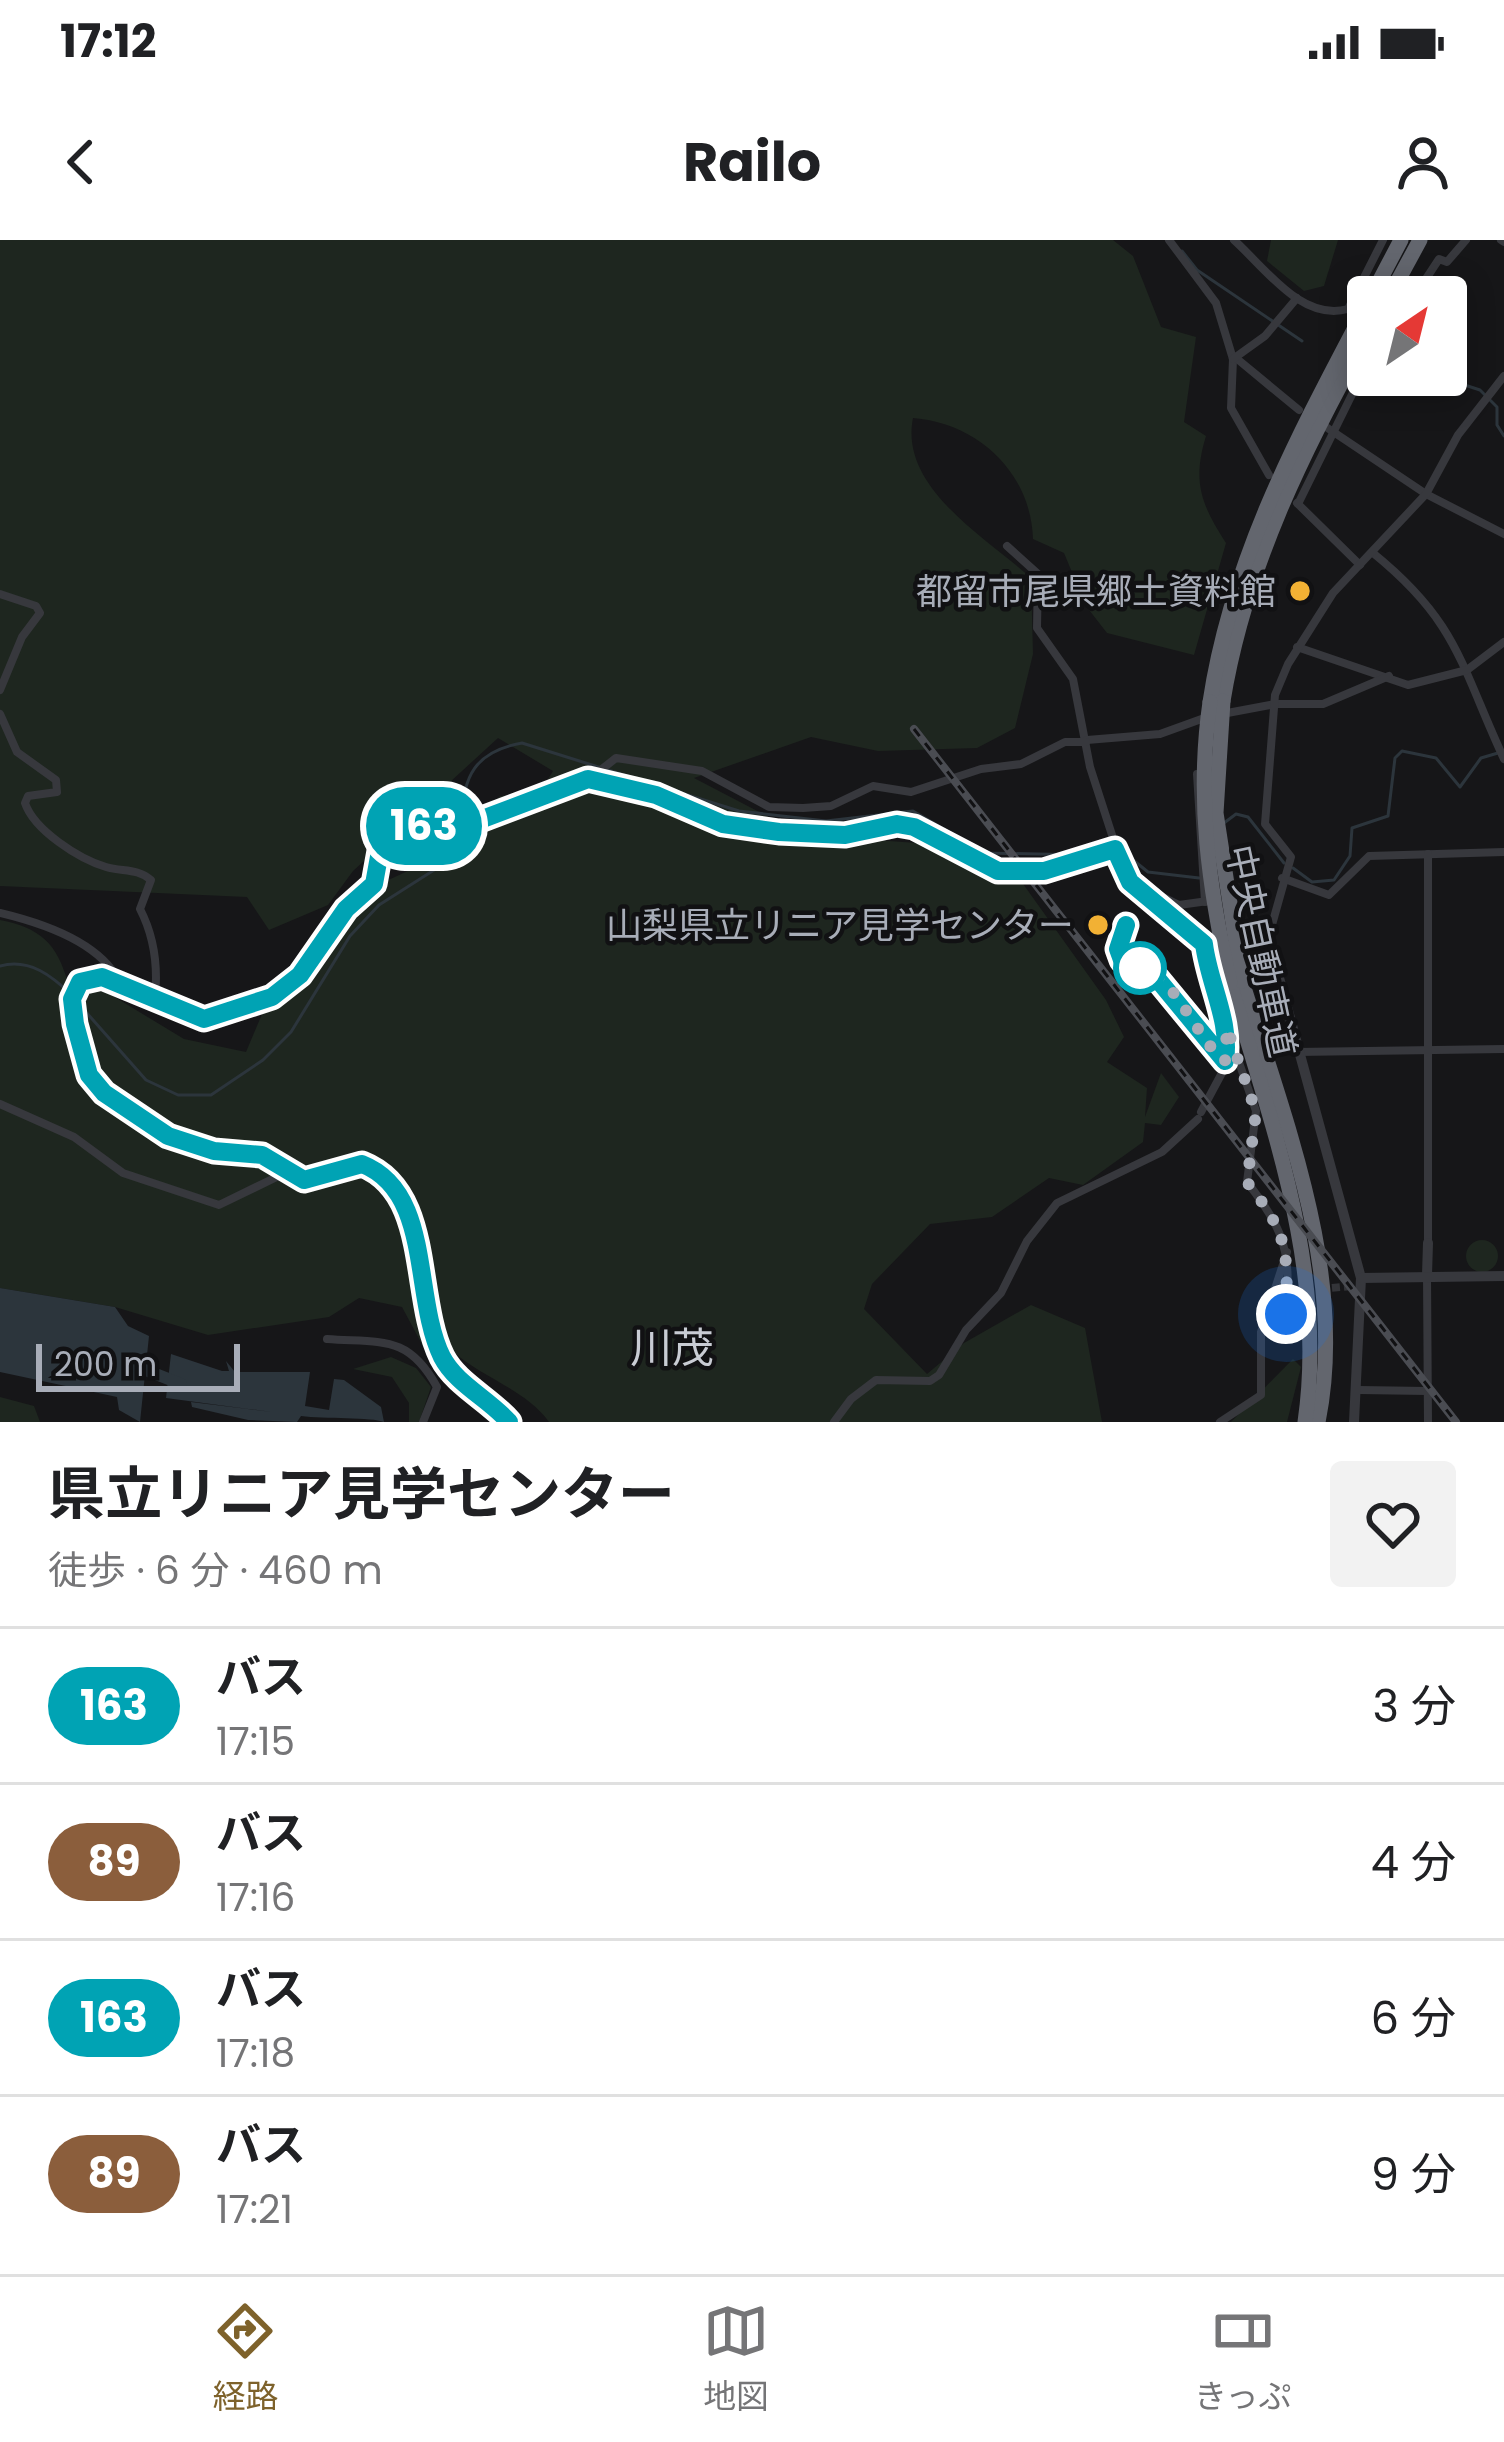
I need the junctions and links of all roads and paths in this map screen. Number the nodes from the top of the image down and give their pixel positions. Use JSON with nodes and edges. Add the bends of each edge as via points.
{"nodes":[{"id":1,"x":1169,"y":240,"type":"edge"},
{"id":2,"x":1234,"y":240,"type":"edge"},
{"id":3,"x":1383,"y":240,"type":"edge"},
{"id":4,"x":1401,"y":240,"type":"edge"},
{"id":5,"x":1420,"y":240,"type":"edge"},
{"id":6,"x":1466,"y":240,"type":"edge"},
{"id":7,"x":1382,"y":276,"type":"edge"},
{"id":8,"x":1400,"y":276,"type":"edge"},
{"id":9,"x":1428,"y":276,"type":"edge"},
{"id":10,"x":1297,"y":298,"type":"junction"},
{"id":11,"x":1347,"y":345,"type":"edge"},
{"id":12,"x":1234,"y":358,"type":"junction"},
{"id":13,"x":1347,"y":376,"type":"edge"},
{"id":14,"x":1504,"y":376,"type":"edge"},
{"id":15,"x":1349,"y":396,"type":"edge"},
{"id":16,"x":1299,"y":410,"type":"dead end"},
{"id":17,"x":1330,"y":429,"type":"junction"},
{"id":18,"x":1269,"y":476,"type":"dead end"},
{"id":19,"x":1426,"y":494,"type":"junction"},
{"id":20,"x":1504,"y":534,"type":"edge"},
{"id":21,"x":1007,"y":546,"type":"dead end"},
{"id":22,"x":1372,"y":553,"type":"junction"},
{"id":23,"x":1360,"y":565,"type":"junction"},
{"id":24,"x":0,"y":594,"type":"edge"},
{"id":25,"x":1504,"y":642,"type":"edge"},
{"id":26,"x":1297,"y":647,"type":"junction"},
{"id":27,"x":1467,"y":670,"type":"junction"},
{"id":28,"x":1388,"y":676,"type":"junction"},
{"id":29,"x":0,"y":690,"type":"edge"},
{"id":30,"x":1217,"y":702,"type":"junction"},
{"id":31,"x":1275,"y":704,"type":"junction"},
{"id":32,"x":0,"y":714,"type":"edge"},
{"id":33,"x":1201,"y":718,"type":"junction"},
{"id":34,"x":1086,"y":741,"type":"junction"},
{"id":35,"x":1502,"y":755,"type":"edge"},
{"id":36,"x":588,"y":779,"type":"junction"},
{"id":37,"x":1115,"y":849,"type":"junction"},
{"id":38,"x":1504,"y":851,"type":"edge"},
{"id":39,"x":1428,"y":854,"type":"junction"},
{"id":40,"x":1124,"y":872,"type":"junction"},
{"id":41,"x":1283,"y":876,"type":"junction"},
{"id":42,"x":1205,"y":902,"type":"junction"},
{"id":43,"x":0,"y":913,"type":"edge"},
{"id":44,"x":1126,"y":925,"type":"dead end"},
{"id":45,"x":1261,"y":964,"type":"junction"},
{"id":46,"x":1208,"y":974,"type":"junction"},
{"id":47,"x":1236,"y":982,"type":"junction"},
{"id":48,"x":125,"y":985,"type":"junction"},
{"id":49,"x":155,"y":997,"type":"junction"},
{"id":50,"x":1227,"y":1028,"type":"junction"},
{"id":51,"x":1426,"y":1049,"type":"junction"},
{"id":52,"x":1504,"y":1049,"type":"edge"},
{"id":53,"x":1297,"y":1052,"type":"junction"},
{"id":54,"x":1225,"y":1061,"type":"junction"},
{"id":55,"x":0,"y":1104,"type":"edge"},
{"id":56,"x":287,"y":1172,"type":"junction"},
{"id":57,"x":1428,"y":1243,"type":"joint"},
{"id":58,"x":1287,"y":1250,"type":"junction"},
{"id":59,"x":1427,"y":1276,"type":"junction"},
{"id":60,"x":1504,"y":1276,"type":"edge"},
{"id":61,"x":1357,"y":1282,"type":"junction"},
{"id":62,"x":1286,"y":1314,"type":"dead end"},
{"id":63,"x":327,"y":1339,"type":"dead end"},
{"id":64,"x":1359,"y":1390,"type":"junction"},
{"id":65,"x":1427,"y":1391,"type":"junction"},
{"id":66,"x":423,"y":1422,"type":"edge"},
{"id":67,"x":509,"y":1422,"type":"edge"},
{"id":68,"x":834,"y":1422,"type":"edge"},
{"id":69,"x":1220,"y":1422,"type":"edge"},
{"id":70,"x":1305,"y":1422,"type":"edge"},
{"id":71,"x":1318,"y":1422,"type":"edge"},
{"id":72,"x":1354,"y":1422,"type":"edge"},
{"id":73,"x":1428,"y":1422,"type":"edge"}],
"edges":[{"from":1,"to":12,"type":"street","via":[[1216,303]]},
{"from":2,"to":10,"type":"street"},
{"from":3,"to":10,"type":"street","via":[[1350,310],[1313,313]]},
{"from":4,"to":7,"type":"highway","name":"中央自動車道"},
{"from":5,"to":8,"type":"highway"},
{"from":6,"to":9,"type":"street"},
{"from":10,"to":12,"type":"street"},
{"from":11,"to":30,"type":"highway","name":"中央自動車道","via":[[1264,507],[1229,607]]},
{"from":12,"to":16,"type":"street"},
{"from":12,"to":18,"type":"street","via":[[1231,407]]},
{"from":13,"to":30,"type":"highway","name":"中央自動車道","via":[[1267,536]]},
{"from":14,"to":19,"type":"street"},
{"from":15,"to":17,"type":"street"},
{"from":17,"to":19,"type":"street"},
{"from":17,"to":23,"type":"street","via":[[1295,501]]},
{"from":19,"to":20,"type":"street"},
{"from":19,"to":22,"type":"street"},
{"from":21,"to":34,"type":"street","via":[[1038,574],[1037,628],[1073,679]]},
{"from":22,"to":23,"type":"street"},
{"from":22,"to":27,"type":"street","via":[[1429,602]]},
{"from":23,"to":26,"type":"street"},
{"from":24,"to":29,"type":"street","via":[[40,614]]},
{"from":25,"to":27,"type":"street"},
{"from":26,"to":28,"type":"street"},
{"from":26,"to":31,"type":"street"},
{"from":27,"to":28,"type":"street","via":[[1408,685]]},
{"from":27,"to":35,"type":"street"},
{"from":28,"to":31,"type":"street","via":[[1323,704]]},
{"from":30,"to":47,"type":"highway","name":"中央自動車道","bridge":true,"via":[[1216,813]]},
{"from":31,"to":33,"type":"street"},
{"from":31,"to":41,"type":"street","via":[[1265,824],[1291,857]]},
{"from":32,"to":49,"type":"street","via":[[17,752],[56,780],[57,792],[28,796],[34,819],[100,865],[151,880],[140,910],[158,964]]},
{"from":33,"to":34,"type":"street","via":[[1140,738]]},
{"from":33,"to":42,"type":"street"},
{"from":34,"to":36,"type":"street","via":[[911,792],[873,786],[817,807],[770,807],[714,775],[616,758]]},
{"from":34,"to":37,"type":"street"},
{"from":36,"to":37,"type":"street","via":[[656,795],[723,824],[845,835],[914,827],[998,871],[1044,871]]},
{"from":36,"to":49,"type":"street","via":[[448,832],[414,824],[382,840],[374,884],[300,975],[272,997],[204,1019]]},
{"from":37,"to":40,"type":"street"},
{"from":38,"to":39,"type":"street"},
{"from":39,"to":41,"type":"street","via":[[1369,856],[1329,895]]},
{"from":39,"to":51,"type":"street"},
{"from":40,"to":42,"type":"street","via":[[1168,902]]},
{"from":40,"to":46,"type":"street","via":[[1201,938]]},
{"from":41,"to":45,"type":"street"},
{"from":42,"to":45,"type":"street","via":[[1234,918]]},
{"from":43,"to":48,"type":"street","via":[[73,938]]},
{"from":44,"to":54,"type":"street","via":[[1122,960],[1150,970]]},
{"from":45,"to":46,"type":"street"},
{"from":45,"to":53,"type":"street","via":[[1279,974]]},
{"from":46,"to":50,"type":"street"},
{"from":47,"to":70,"type":"highway","name":"中央自動車道","via":[[1303,1252],[1311,1350]]},
{"from":47,"to":71,"type":"highway","name":"中央自動車道","via":[[1315,1247],[1324,1327]]},
{"from":48,"to":49,"type":"street"},
{"from":48,"to":56,"type":"street","via":[[90,976],[72,999],[96,1085],[168,1136],[262,1155]]},
{"from":50,"to":54,"type":"street"},
{"from":50,"to":58,"type":"street","via":[[1256,1112],[1247,1182],[1277,1220]]},
{"from":51,"to":52,"type":"street"},
{"from":51,"to":53,"type":"street"},
{"from":51,"to":57,"type":"street"},
{"from":53,"to":61,"type":"street"},
{"from":54,"to":68,"type":"street","via":[[1199,1116],[1162,1153],[1047,1213],[1001,1293],[939,1375],[876,1380]]},
{"from":55,"to":56,"type":"street","via":[[74,1137],[123,1173],[220,1205]]},
{"from":56,"to":67,"type":"street","via":[[313,1181],[362,1164],[388,1180],[410,1212],[418,1280],[442,1356]]},
{"from":57,"to":59,"type":"street"},
{"from":58,"to":62,"type":"street"},
{"from":58,"to":69,"type":"street","via":[[1261,1332],[1261,1395]]},
{"from":59,"to":60,"type":"street"},
{"from":59,"to":61,"type":"street"},
{"from":59,"to":65,"type":"street"},
{"from":61,"to":64,"type":"street"},
{"from":63,"to":66,"type":"street","via":[[417,1354],[437,1387]]},
{"from":64,"to":65,"type":"street"},
{"from":64,"to":72,"type":"street"},
{"from":65,"to":73,"type":"street"}]}
